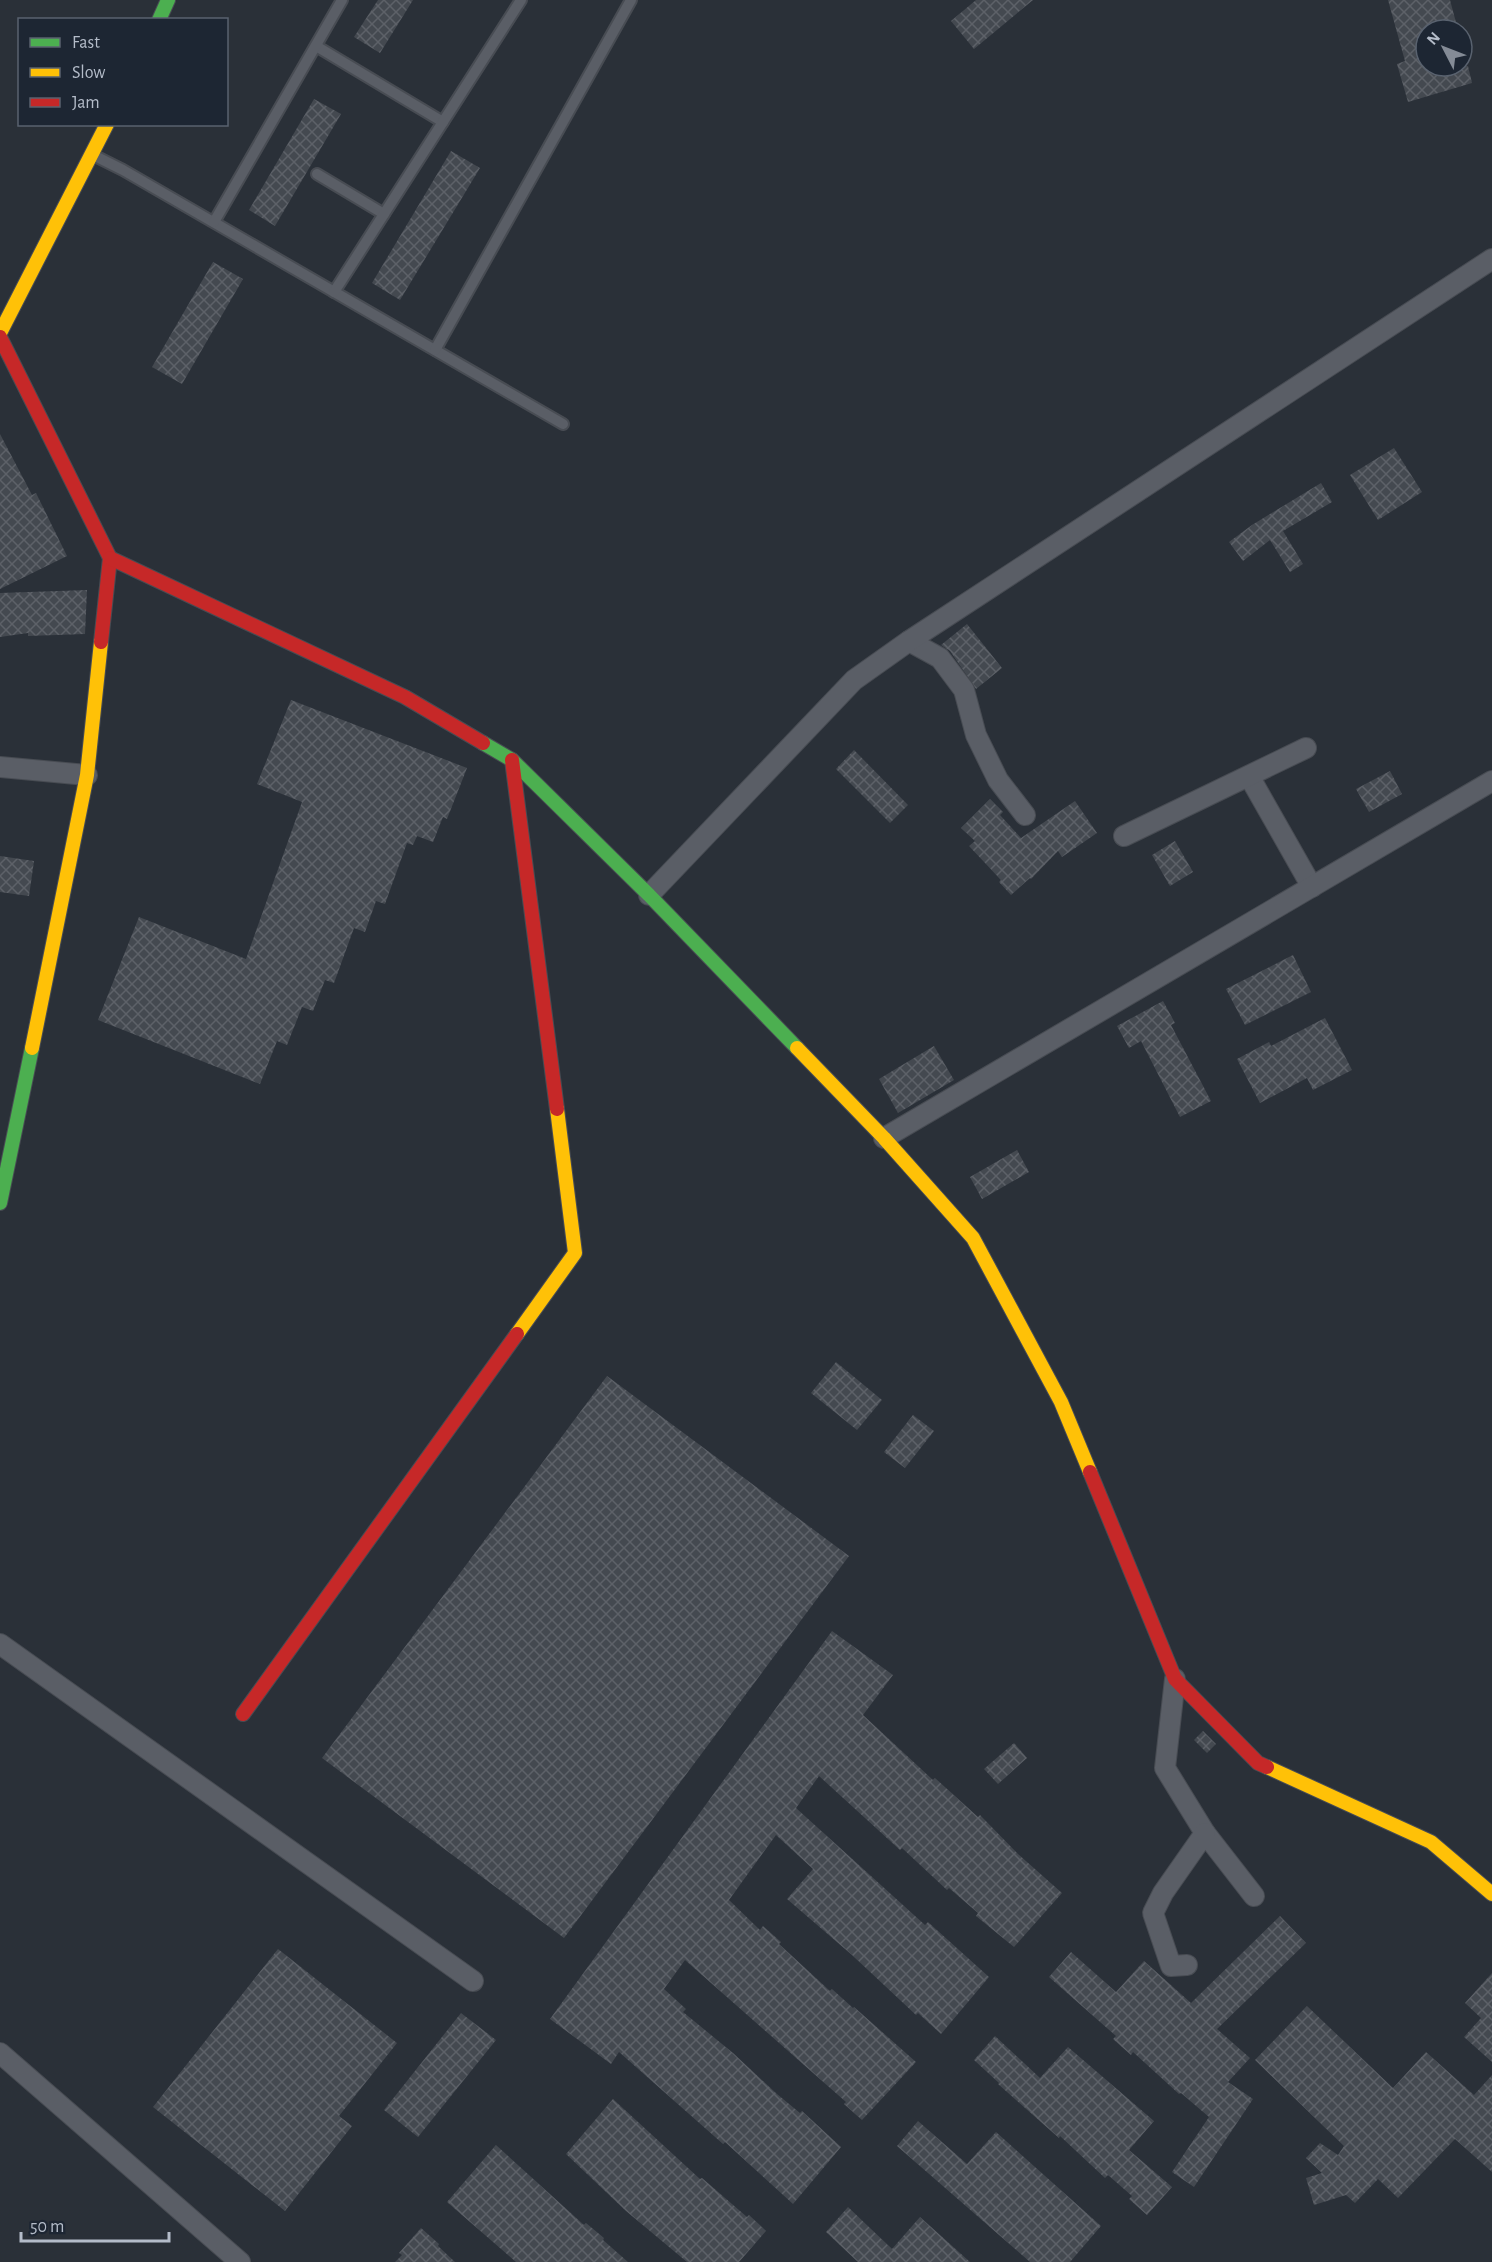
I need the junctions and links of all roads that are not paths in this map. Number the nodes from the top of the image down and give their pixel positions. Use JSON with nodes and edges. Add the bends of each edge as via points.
{"nodes":[{"id":1,"x":168,"y":0,"type":"edge"},
{"id":2,"x":342,"y":0,"type":"edge"},
{"id":3,"x":521,"y":0,"type":"edge"},
{"id":4,"x":631,"y":0,"type":"edge"},
{"id":5,"x":160,"y":18,"type":"edge"},
{"id":6,"x":315,"y":46,"type":"junction"},
{"id":7,"x":443,"y":122,"type":"junction"},
{"id":8,"x":106,"y":126,"type":"edge"},
{"id":9,"x":92,"y":154,"type":"junction"},
{"id":10,"x":317,"y":174,"type":"dead end"},
{"id":11,"x":384,"y":214,"type":"junction"},
{"id":12,"x":214,"y":222,"type":"junction"},
{"id":13,"x":1492,"y":259,"type":"edge"},
{"id":14,"x":334,"y":292,"type":"junction"},
{"id":15,"x":0,"y":335,"type":"edge"},
{"id":16,"x":435,"y":350,"type":"junction"},
{"id":17,"x":563,"y":424,"type":"dead end"},
{"id":18,"x":110,"y":558,"type":"junction"},
{"id":19,"x":909,"y":641,"type":"junction"},
{"id":20,"x":1306,"y":748,"type":"dead end"},
{"id":21,"x":512,"y":760,"type":"junction"},
{"id":22,"x":0,"y":766,"type":"edge"},
{"id":23,"x":87,"y":775,"type":"junction"},
{"id":24,"x":1249,"y":776,"type":"junction"},
{"id":25,"x":1492,"y":781,"type":"edge"},
{"id":26,"x":1025,"y":815,"type":"dead end"},
{"id":27,"x":1124,"y":836,"type":"dead end"},
{"id":28,"x":1312,"y":887,"type":"junction"},
{"id":29,"x":649,"y":895,"type":"junction"},
{"id":30,"x":884,"y":1138,"type":"junction"},
{"id":31,"x":0,"y":1203,"type":"edge"},
{"id":32,"x":0,"y":1644,"type":"edge"},
{"id":33,"x":1174,"y":1679,"type":"junction"},
{"id":34,"x":243,"y":1714,"type":"dead end"},
{"id":35,"x":1205,"y":1833,"type":"junction"},
{"id":36,"x":1492,"y":1894,"type":"edge"},
{"id":37,"x":1254,"y":1896,"type":"dead end"},
{"id":38,"x":1187,"y":1965,"type":"dead end"},
{"id":39,"x":473,"y":1981,"type":"dead end"},
{"id":40,"x":0,"y":2053,"type":"edge"},
{"id":41,"x":240,"y":2262,"type":"edge"}],
"edges":[{"from":1,"to":5,"type":"street"},
{"from":2,"to":6,"type":"lane"},
{"from":3,"to":7,"type":"lane"},
{"from":4,"to":16,"type":"lane"},
{"from":6,"to":7,"type":"lane"},
{"from":6,"to":12,"type":"lane"},
{"from":7,"to":11,"type":"lane"},
{"from":8,"to":9,"type":"street"},
{"from":9,"to":12,"type":"lane"},
{"from":9,"to":15,"type":"street"},
{"from":10,"to":11,"type":"lane"},
{"from":11,"to":14,"type":"lane"},
{"from":12,"to":14,"type":"lane"},
{"from":13,"to":19,"type":"street"},
{"from":14,"to":16,"type":"lane"},
{"from":15,"to":18,"type":"street"},
{"from":16,"to":17,"type":"lane"},
{"from":18,"to":21,"type":"street","via":[[405,697]]},
{"from":18,"to":23,"type":"street"},
{"from":19,"to":26,"type":"street","via":[[940,658],[964,690],[976,735],[998,780]]},
{"from":19,"to":29,"type":"street","via":[[854,680]]},
{"from":20,"to":24,"type":"street"},
{"from":21,"to":29,"type":"street"},
{"from":21,"to":34,"type":"street","via":[[575,1253]]},
{"from":22,"to":23,"type":"street"},
{"from":23,"to":31,"type":"street"},
{"from":24,"to":27,"type":"street"},
{"from":24,"to":28,"type":"street"},
{"from":25,"to":28,"type":"street"},
{"from":28,"to":30,"type":"street"},
{"from":29,"to":30,"type":"street"},
{"from":30,"to":33,"type":"street","via":[[974,1238],[1061,1402]]},
{"from":32,"to":39,"type":"street"},
{"from":33,"to":35,"type":"street","via":[[1164,1768]]},
{"from":33,"to":36,"type":"street","via":[[1258,1763],[1431,1842]]},
{"from":35,"to":37,"type":"street"},
{"from":35,"to":38,"type":"street","via":[[1163,1893],[1154,1913],[1171,1966]]},
{"from":40,"to":41,"type":"street"}]}
